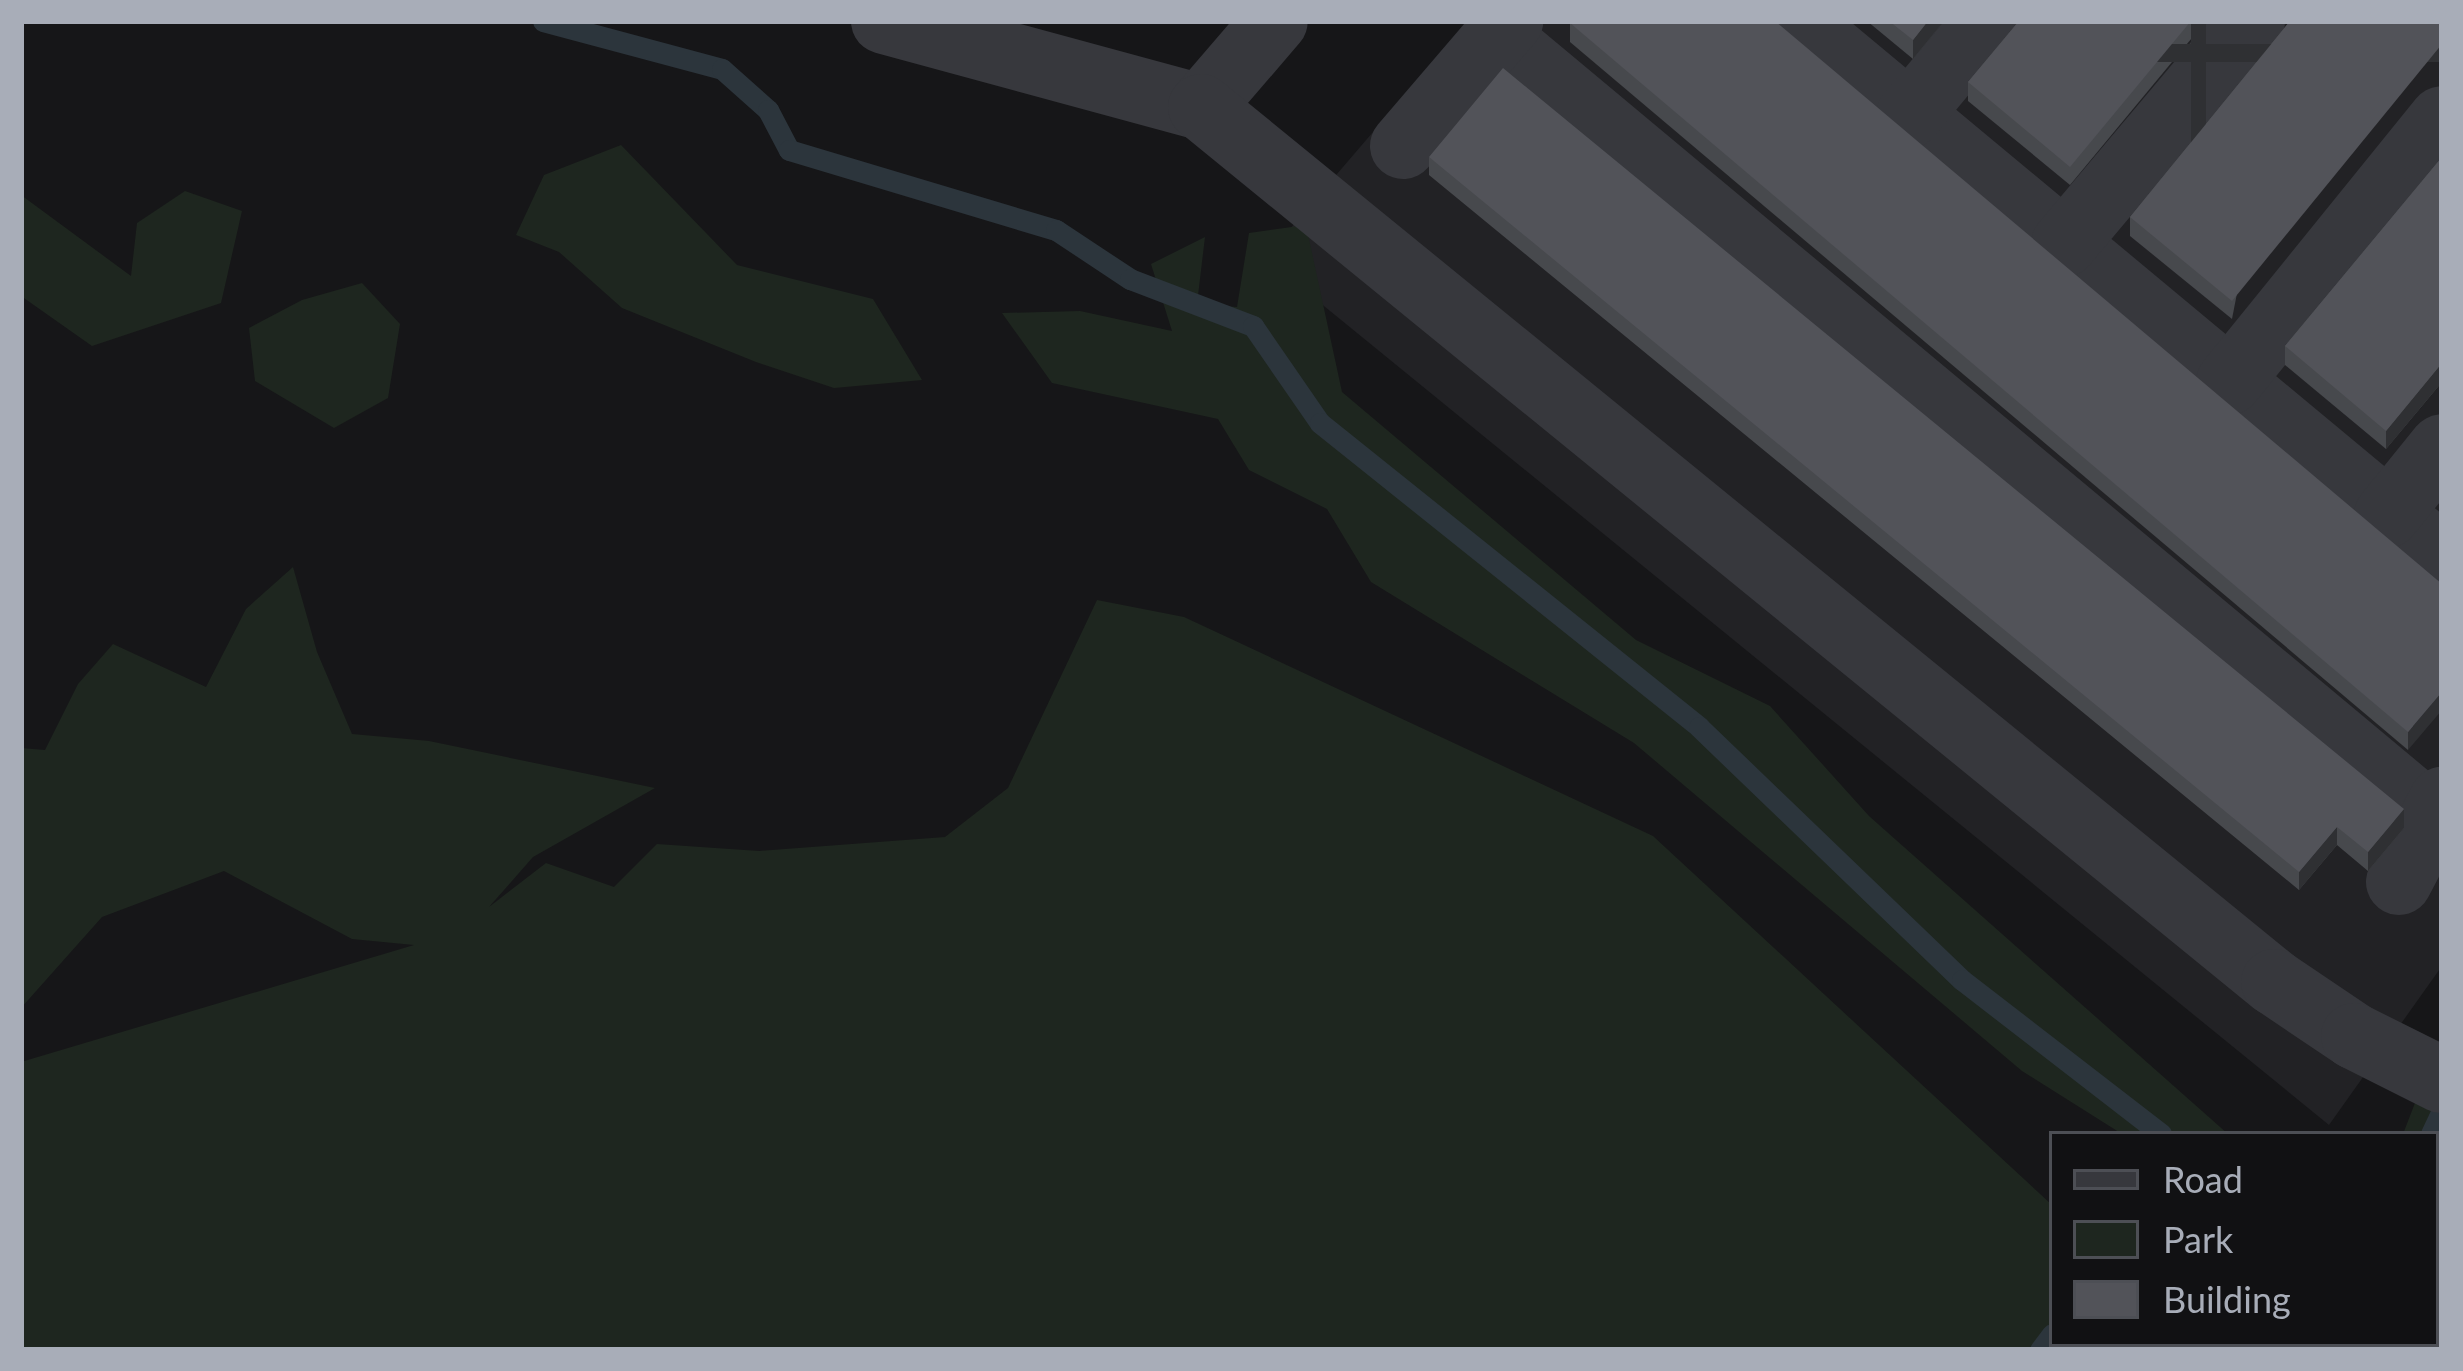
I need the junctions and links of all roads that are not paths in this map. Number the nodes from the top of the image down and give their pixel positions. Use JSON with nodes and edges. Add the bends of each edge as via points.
{"nodes":[{"id":1,"x":884,"y":21,"type":"edge"},
{"id":2,"x":1275,"y":21,"type":"edge"},
{"id":3,"x":1798,"y":21,"type":"edge"},
{"id":4,"x":1988,"y":21,"type":"edge"},
{"id":5,"x":2252,"y":21,"type":"edge"},
{"id":6,"x":1503,"y":28,"type":"edge"},
{"id":7,"x":1201,"y":107,"type":"junction"},
{"id":8,"x":1909,"y":115,"type":"junction"},
{"id":9,"x":2442,"y":119,"type":"edge"},
{"id":10,"x":1403,"y":146,"type":"dead end"},
{"id":11,"x":2064,"y":244,"type":"junction"},
{"id":12,"x":2229,"y":382,"type":"junction"},
{"id":13,"x":2442,"y":447,"type":"edge"},
{"id":14,"x":2387,"y":515,"type":"junction"},
{"id":15,"x":2442,"y":557,"type":"edge"},
{"id":16,"x":2436,"y":807,"type":"edge"},
{"id":17,"x":2399,"y":882,"type":"dead end"},
{"id":18,"x":2442,"y":1080,"type":"edge"}],
"edges":[{"from":1,"to":7,"type":"lane"},
{"from":2,"to":7,"type":"lane"},
{"from":3,"to":8,"type":"lane"},
{"from":4,"to":8,"type":"lane"},
{"from":5,"to":11,"type":"lane"},
{"from":6,"to":10,"type":"lane"},
{"from":6,"to":16,"type":"lane"},
{"from":7,"to":18,"type":"lane","via":[[2274,982],[2354,1036]]},
{"from":8,"to":11,"type":"lane"},
{"from":9,"to":12,"type":"lane"},
{"from":11,"to":12,"type":"lane"},
{"from":12,"to":14,"type":"lane"},
{"from":13,"to":14,"type":"lane"},
{"from":14,"to":15,"type":"lane"},
{"from":16,"to":17,"type":"lane"}]}
